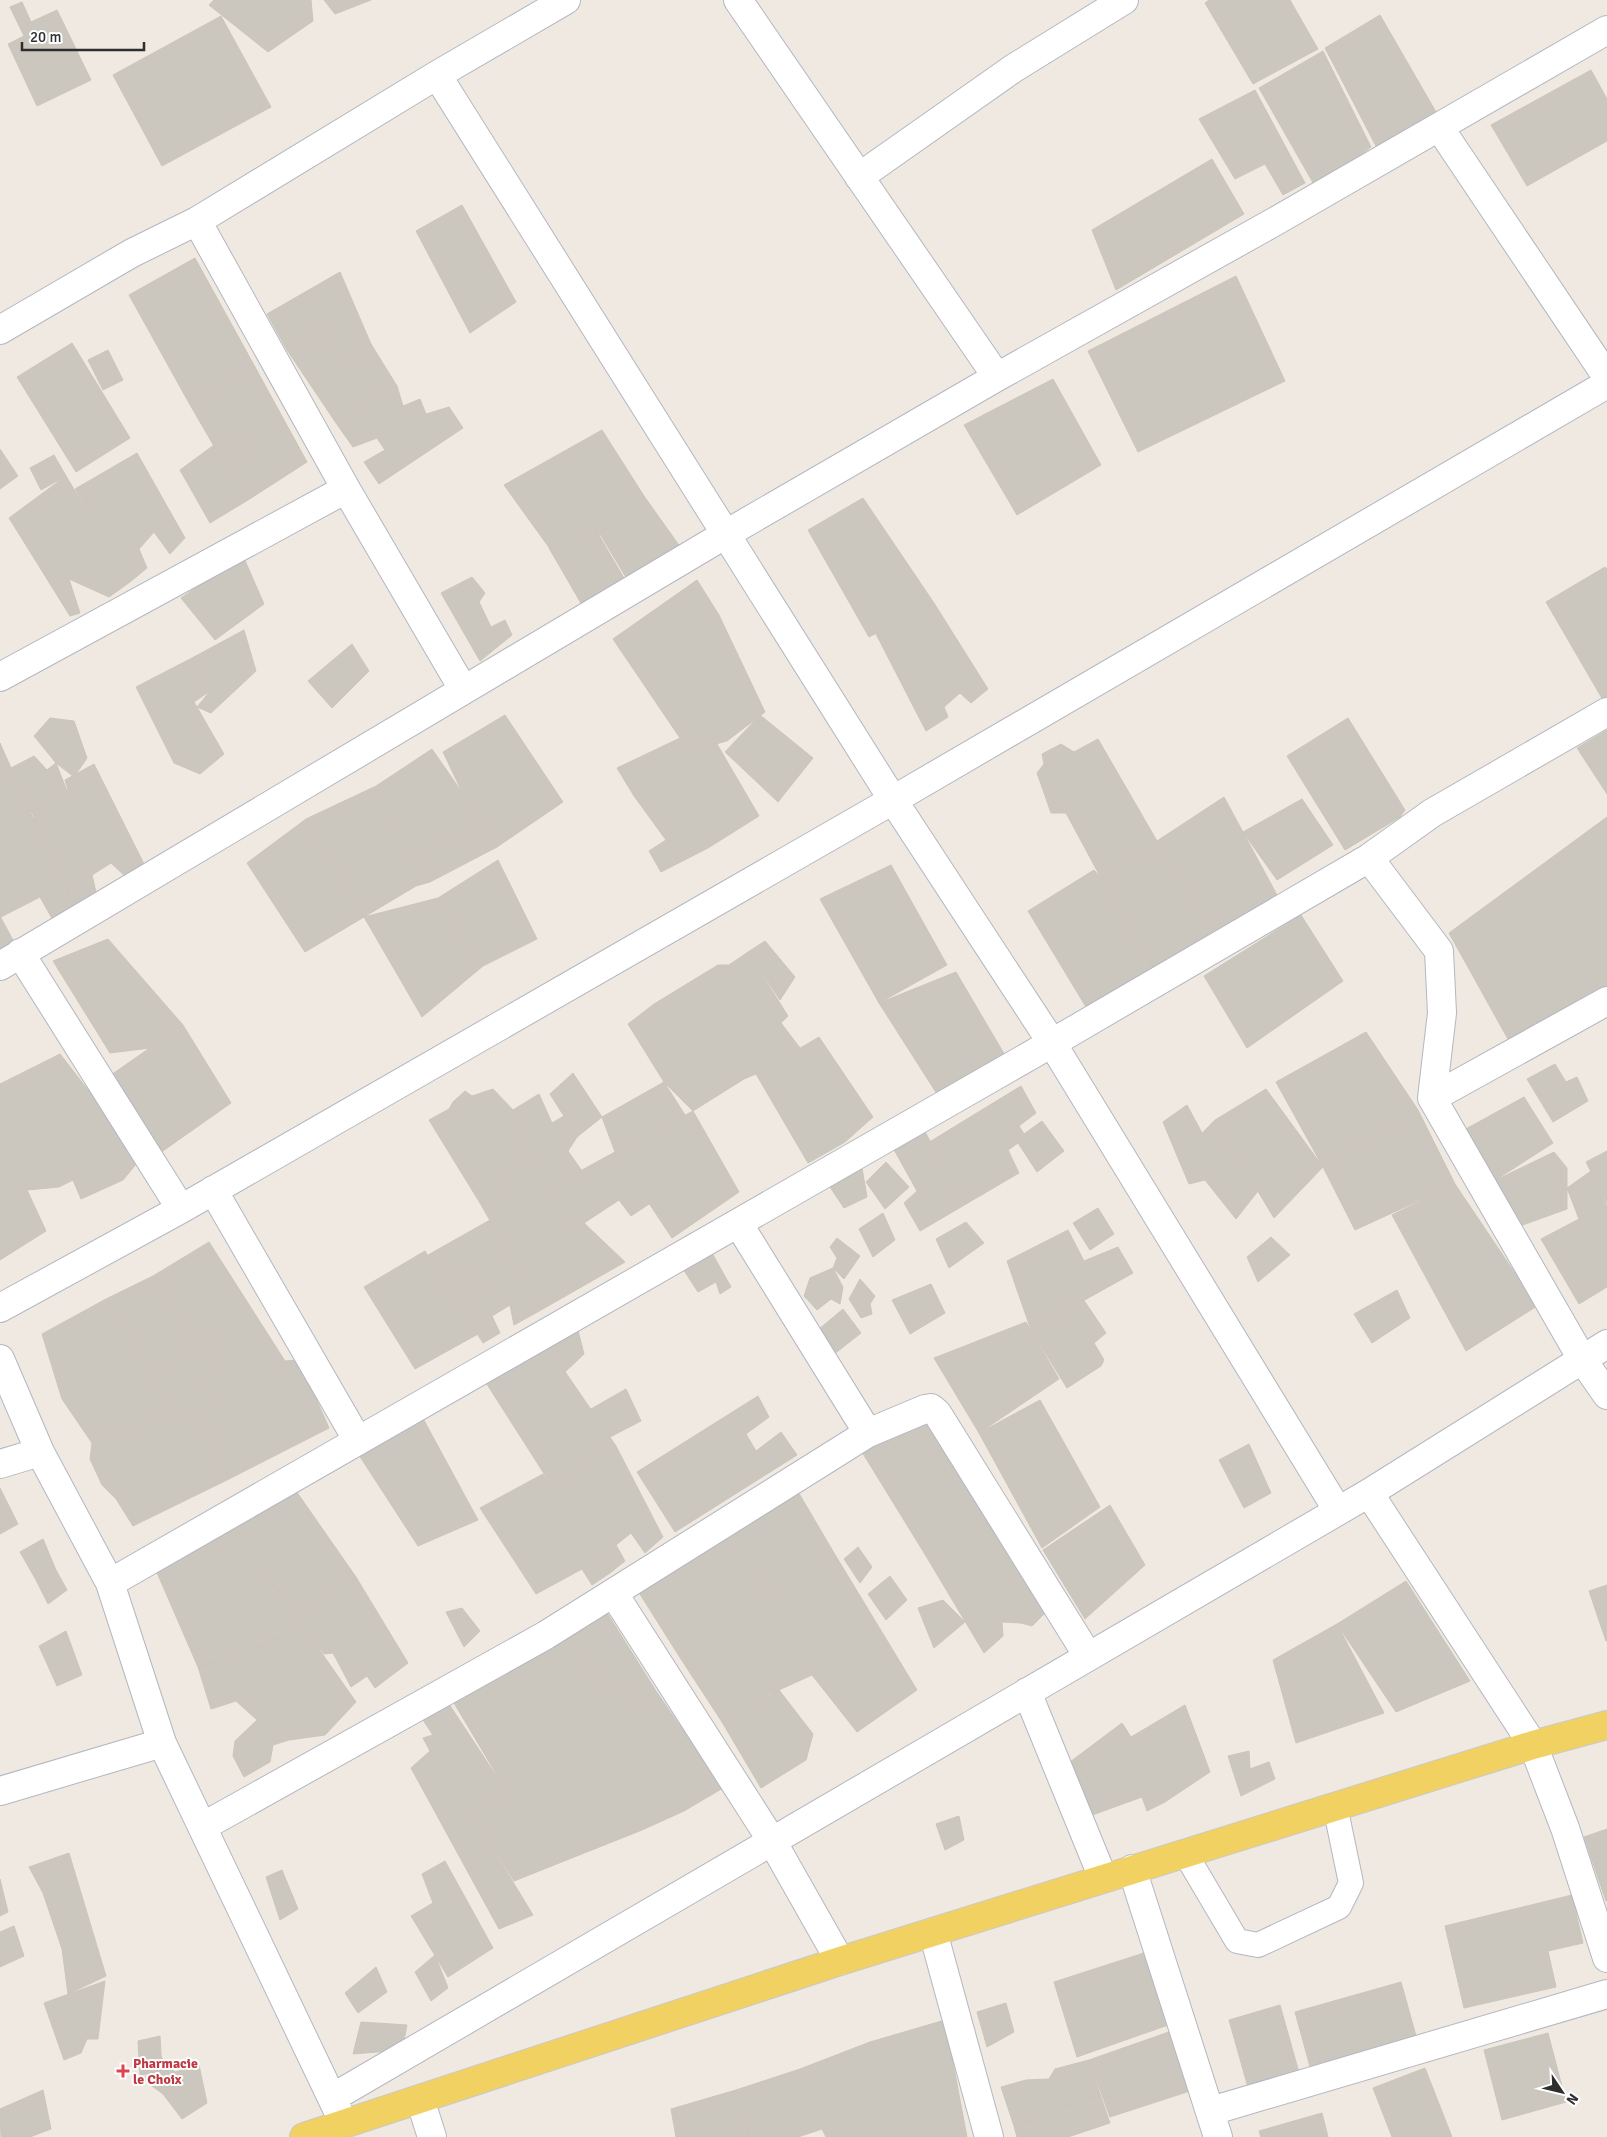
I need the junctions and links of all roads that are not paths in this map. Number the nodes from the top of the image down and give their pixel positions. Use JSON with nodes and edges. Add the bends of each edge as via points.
{"nodes":[{"id":1,"x":566,"y":0,"type":"edge"},
{"id":2,"x":738,"y":0,"type":"edge"},
{"id":3,"x":1124,"y":0,"type":"edge"},
{"id":4,"x":1607,"y":30,"type":"edge"},
{"id":5,"x":437,"y":75,"type":"junction"},
{"id":6,"x":1439,"y":127,"type":"junction"},
{"id":7,"x":859,"y":177,"type":"junction"},
{"id":8,"x":197,"y":221,"type":"junction"},
{"id":9,"x":3,"y":322,"type":"edge"},
{"id":10,"x":998,"y":377,"type":"junction"},
{"id":11,"x":1607,"y":378,"type":"edge"},
{"id":12,"x":1607,"y":384,"type":"edge"},
{"id":13,"x":346,"y":489,"type":"junction"},
{"id":14,"x":726,"y":534,"type":"junction"},
{"id":15,"x":0,"y":677,"type":"edge"},
{"id":16,"x":464,"y":689,"type":"junction"},
{"id":17,"x":1607,"y":712,"type":"edge"},
{"id":18,"x":893,"y":800,"type":"junction"},
{"id":19,"x":1369,"y":858,"type":"junction"},
{"id":20,"x":10,"y":960,"type":"edge"},
{"id":21,"x":1607,"y":1001,"type":"edge"},
{"id":22,"x":1052,"y":1043,"type":"junction"},
{"id":23,"x":1432,"y":1098,"type":"junction"},
{"id":24,"x":213,"y":1190,"type":"junction"},
{"id":25,"x":181,"y":1209,"type":"junction"},
{"id":26,"x":738,"y":1223,"type":"junction"},
{"id":27,"x":0,"y":1308,"type":"edge"},
{"id":28,"x":1607,"y":1344,"type":"edge"},
{"id":29,"x":0,"y":1358,"type":"edge"},
{"id":30,"x":1582,"y":1359,"type":"junction"},
{"id":31,"x":1607,"y":1395,"type":"edge"},
{"id":32,"x":868,"y":1433,"type":"junction"},
{"id":33,"x":358,"y":1440,"type":"junction"},
{"id":34,"x":40,"y":1452,"type":"junction"},
{"id":35,"x":0,"y":1464,"type":"edge"},
{"id":36,"x":1369,"y":1493,"type":"junction"},
{"id":37,"x":1338,"y":1511,"type":"junction"},
{"id":38,"x":110,"y":1584,"type":"junction"},
{"id":39,"x":614,"y":1594,"type":"junction"},
{"id":40,"x":1088,"y":1656,"type":"junction"},
{"id":41,"x":1027,"y":1692,"type":"junction"},
{"id":42,"x":1607,"y":1725,"type":"edge"},
{"id":43,"x":162,"y":1744,"type":"junction"},
{"id":44,"x":1533,"y":1745,"type":"junction"},
{"id":45,"x":0,"y":1791,"type":"edge"},
{"id":46,"x":1335,"y":1806,"type":"junction"},
{"id":47,"x":202,"y":1827,"type":"junction"},
{"id":48,"x":772,"y":1841,"type":"junction"},
{"id":49,"x":1185,"y":1853,"type":"junction"},
{"id":50,"x":1132,"y":1870,"type":"junction"},
{"id":51,"x":1103,"y":1878,"type":"junction"},
{"id":52,"x":933,"y":1932,"type":"junction"},
{"id":53,"x":1607,"y":1958,"type":"edge"},
{"id":54,"x":840,"y":1961,"type":"junction"},
{"id":55,"x":1607,"y":1994,"type":"edge"},
{"id":56,"x":332,"y":2098,"type":"junction"},
{"id":57,"x":420,"y":2099,"type":"junction"},
{"id":58,"x":1211,"y":2111,"type":"junction"},
{"id":59,"x":344,"y":2125,"type":"junction"},
{"id":60,"x":304,"y":2137,"type":"edge"},
{"id":61,"x":432,"y":2137,"type":"edge"},
{"id":62,"x":989,"y":2137,"type":"edge"},
{"id":63,"x":1218,"y":2137,"type":"edge"}],
"edges":[{"from":1,"to":5,"type":"street"},
{"from":2,"to":7,"type":"street"},
{"from":3,"to":7,"type":"street","via":[[1014,68]]},
{"from":4,"to":6,"type":"street"},
{"from":5,"to":8,"type":"street"},
{"from":5,"to":14,"type":"street"},
{"from":6,"to":10,"type":"street"},
{"from":6,"to":11,"type":"street"},
{"from":7,"to":10,"type":"street"},
{"from":8,"to":9,"type":"street"},
{"from":8,"to":13,"type":"street"},
{"from":10,"to":14,"type":"street"},
{"from":12,"to":18,"type":"street"},
{"from":13,"to":15,"type":"street"},
{"from":13,"to":16,"type":"street"},
{"from":14,"to":16,"type":"street"},
{"from":14,"to":18,"type":"street"},
{"from":16,"to":20,"type":"street"},
{"from":17,"to":19,"type":"street","via":[[1432,813]]},
{"from":18,"to":22,"type":"street"},
{"from":18,"to":24,"type":"street"},
{"from":19,"to":22,"type":"street"},
{"from":19,"to":23,"type":"street","via":[[1438,951],[1442,1013]]},
{"from":20,"to":25,"type":"street"},
{"from":21,"to":23,"type":"street"},
{"from":22,"to":26,"type":"street"},
{"from":22,"to":37,"type":"street"},
{"from":23,"to":30,"type":"street"},
{"from":24,"to":25,"type":"street"},
{"from":24,"to":33,"type":"street"},
{"from":25,"to":27,"type":"street"},
{"from":26,"to":32,"type":"street"},
{"from":26,"to":33,"type":"street"},
{"from":28,"to":30,"type":"street"},
{"from":29,"to":34,"type":"street"},
{"from":30,"to":31,"type":"street"},
{"from":30,"to":36,"type":"street"},
{"from":32,"to":39,"type":"street"},
{"from":32,"to":40,"type":"street","via":[[925,1408],[937,1413]]},
{"from":33,"to":38,"type":"street"},
{"from":34,"to":35,"type":"street"},
{"from":34,"to":38,"type":"street"},
{"from":36,"to":37,"type":"street"},
{"from":36,"to":44,"type":"street"},
{"from":37,"to":40,"type":"street"},
{"from":38,"to":43,"type":"street"},
{"from":39,"to":47,"type":"street"},
{"from":39,"to":48,"type":"street"},
{"from":40,"to":41,"type":"street"},
{"from":41,"to":48,"type":"street"},
{"from":41,"to":51,"type":"street"},
{"from":42,"to":44,"type":"main road"},
{"from":43,"to":45,"type":"street"},
{"from":43,"to":47,"type":"street"},
{"from":44,"to":46,"type":"main road"},
{"from":44,"to":53,"type":"street","via":[[1565,1828]]},
{"from":46,"to":49,"type":"main road"},
{"from":46,"to":49,"type":"lane","via":[[1351,1883],[1339,1907],[1258,1945],[1237,1941]]},
{"from":47,"to":56,"type":"street"},
{"from":48,"to":54,"type":"street"},
{"from":48,"to":56,"type":"street"},
{"from":49,"to":50,"type":"main road"},
{"from":50,"to":51,"type":"main road"},
{"from":50,"to":58,"type":"street"},
{"from":51,"to":52,"type":"main road"},
{"from":52,"to":54,"type":"main road"},
{"from":52,"to":62,"type":"street"},
{"from":54,"to":57,"type":"main road"},
{"from":55,"to":58,"type":"street"},
{"from":56,"to":59,"type":"street"},
{"from":57,"to":59,"type":"main road"},
{"from":57,"to":61,"type":"street"},
{"from":58,"to":63,"type":"street"},
{"from":59,"to":60,"type":"main road"}]}
